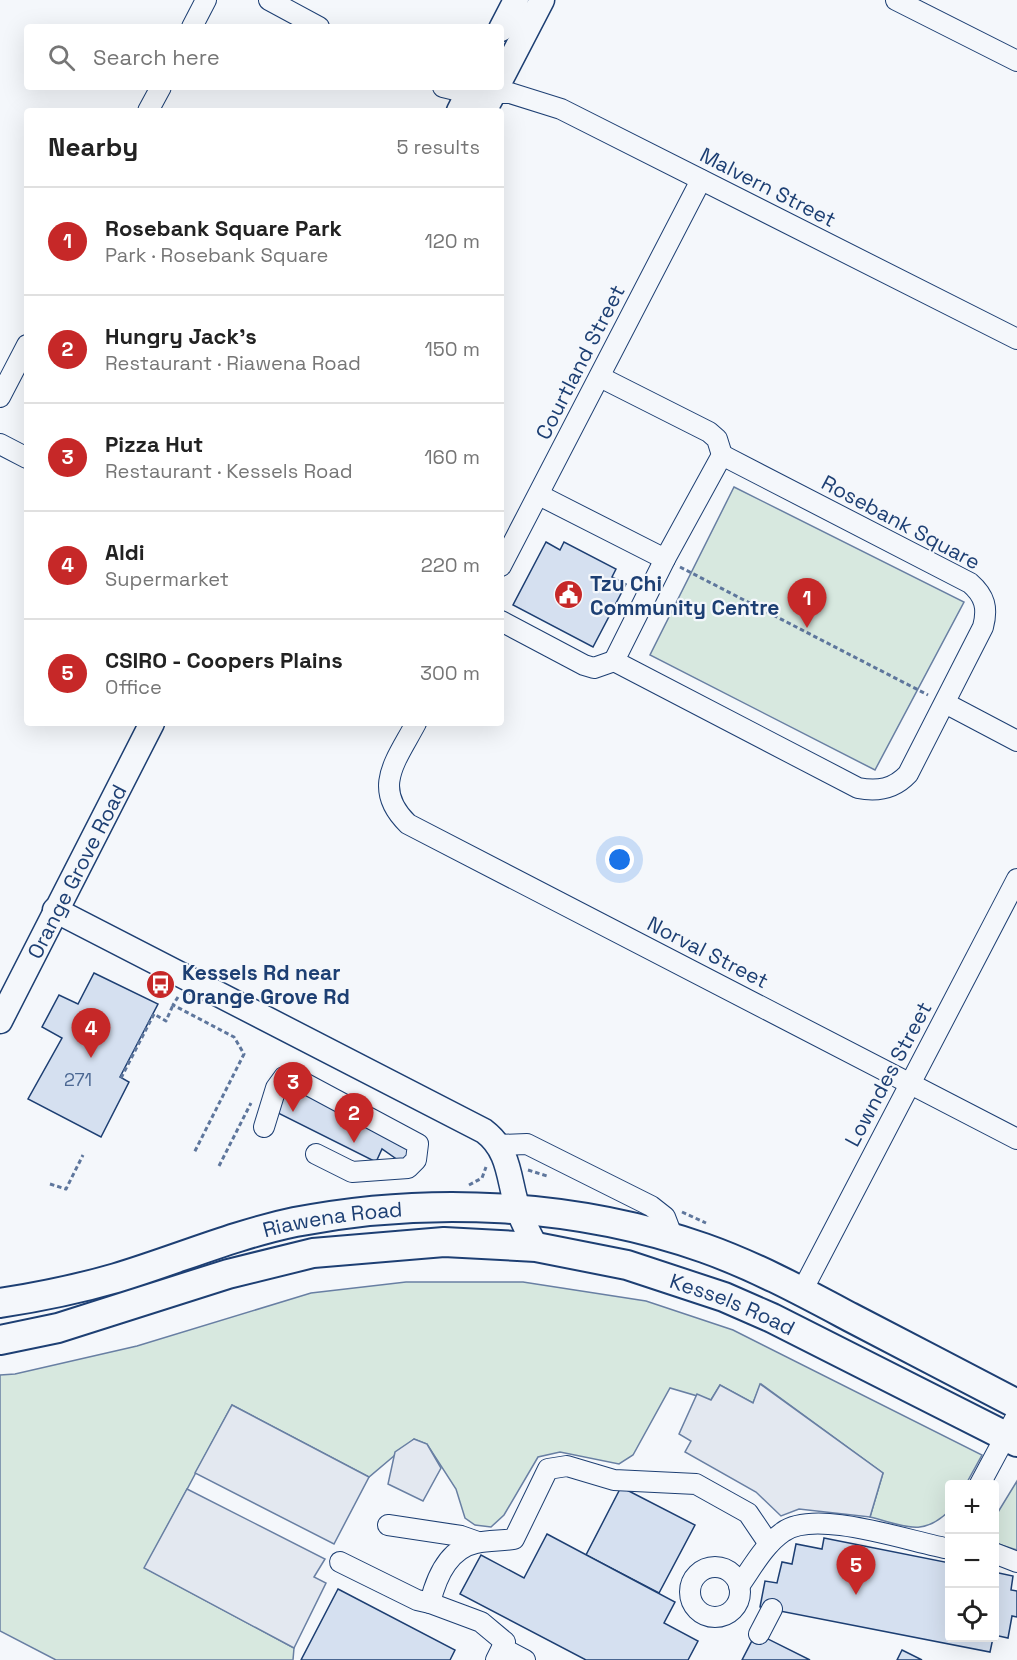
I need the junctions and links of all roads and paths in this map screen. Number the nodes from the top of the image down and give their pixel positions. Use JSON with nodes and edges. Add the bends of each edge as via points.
{"nodes":[{"id":1,"x":206,"y":0,"type":"edge"},
{"id":2,"x":269,"y":0,"type":"edge"},
{"id":3,"x":516,"y":0,"type":"edge"},
{"id":4,"x":542,"y":0,"type":"edge"},
{"id":5,"x":896,"y":0,"type":"edge"},
{"id":6,"x":194,"y":24,"type":"edge"},
{"id":7,"x":313,"y":24,"type":"edge"},
{"id":8,"x":503,"y":24,"type":"edge"},
{"id":9,"x":504,"y":60,"type":"edge"},
{"id":10,"x":1017,"y":61,"type":"edge"},
{"id":11,"x":159,"y":90,"type":"edge"},
{"id":12,"x":460,"y":90,"type":"edge"},
{"id":13,"x":482,"y":94,"type":"edge"},
{"id":14,"x":150,"y":108,"type":"edge"},
{"id":15,"x":701,"y":180,"type":"junction"},
{"id":16,"x":1017,"y":339,"type":"edge"},
{"id":17,"x":24,"y":351,"type":"edge"},
{"id":18,"x":600,"y":377,"type":"junction"},
{"id":19,"x":0,"y":398,"type":"edge"},
{"id":20,"x":0,"y":444,"type":"edge"},
{"id":21,"x":722,"y":455,"type":"junction"},
{"id":22,"x":24,"y":456,"type":"edge"},
{"id":23,"x":539,"y":495,"type":"junction"},
{"id":24,"x":665,"y":559,"type":"junction"},
{"id":25,"x":504,"y":560,"type":"edge"},
{"id":26,"x":504,"y":623,"type":"edge"},
{"id":27,"x":614,"y":662,"type":"junction"},
{"id":28,"x":945,"y":703,"type":"junction"},
{"id":29,"x":150,"y":726,"type":"edge"},
{"id":30,"x":414,"y":726,"type":"edge"},
{"id":31,"x":1017,"y":741,"type":"edge"},
{"id":32,"x":1017,"y":879,"type":"edge"},
{"id":33,"x":55,"y":910,"type":"junction"},
{"id":34,"x":177,"y":997,"type":"dead end"},
{"id":35,"x":173,"y":1005,"type":"junction"},
{"id":36,"x":0,"y":1021,"type":"edge"},
{"id":37,"x":121,"y":1078,"type":"dead end"},
{"id":38,"x":910,"y":1084,"type":"junction"},
{"id":39,"x":272,"y":1107,"type":"junction"},
{"id":40,"x":264,"y":1127,"type":"dead end"},
{"id":41,"x":1017,"y":1139,"type":"edge"},
{"id":42,"x":498,"y":1145,"type":"junction"},
{"id":43,"x":194,"y":1152,"type":"dead end"},
{"id":44,"x":316,"y":1154,"type":"dead end"},
{"id":45,"x":83,"y":1155,"type":"dead end"},
{"id":46,"x":219,"y":1166,"type":"dead end"},
{"id":47,"x":50,"y":1184,"type":"dead end"},
{"id":48,"x":519,"y":1211,"type":"junction"},
{"id":49,"x":673,"y":1238,"type":"junction"},
{"id":50,"x":536,"y":1247,"type":"junction"},
{"id":51,"x":802,"y":1292,"type":"junction"},
{"id":52,"x":0,"y":1303,"type":"edge"},
{"id":53,"x":0,"y":1340,"type":"edge"},
{"id":54,"x":1017,"y":1404,"type":"edge"},
{"id":55,"x":1013,"y":1431,"type":"edge"},
{"id":56,"x":983,"y":1480,"type":"edge"},
{"id":57,"x":388,"y":1525,"type":"dead end"},
{"id":58,"x":945,"y":1534,"type":"edge"},
{"id":59,"x":918,"y":1540,"type":"junction"},
{"id":60,"x":478,"y":1542,"type":"junction"},
{"id":61,"x":769,"y":1544,"type":"junction"},
{"id":62,"x":945,"y":1548,"type":"edge"},
{"id":63,"x":999,"y":1555,"type":"edge"},
{"id":64,"x":340,"y":1562,"type":"dead end"},
{"id":65,"x":1017,"y":1562,"type":"edge"},
{"id":66,"x":739,"y":1586,"type":"dead end"},
{"id":67,"x":430,"y":1603,"type":"junction"},
{"id":68,"x":772,"y":1609,"type":"dead end"},
{"id":69,"x":759,"y":1634,"type":"dead end"},
{"id":70,"x":499,"y":1654,"type":"edge"},
{"id":71,"x":525,"y":1660,"type":"edge"}],
"edges":[{"from":1,"to":6,"type":"street"},
{"from":2,"to":7,"type":"street"},
{"from":3,"to":8,"type":"main road"},
{"from":4,"to":9,"type":"main road"},
{"from":5,"to":10,"type":"street"},
{"from":11,"to":14,"type":"street"},
{"from":12,"to":13,"type":"street","name":"Malvern Street"},
{"from":13,"to":15,"type":"street","name":"Malvern Street","via":[[518,95],[561,109]]},
{"from":15,"to":16,"type":"street","name":"Malvern Street"},
{"from":15,"to":18,"type":"street","name":"Courtland Street"},
{"from":17,"to":19,"type":"street"},
{"from":18,"to":21,"type":"street","via":[[709,432],[717,439]]},
{"from":18,"to":23,"type":"street","name":"Courtland Street"},
{"from":20,"to":22,"type":"street"},
{"from":21,"to":24,"type":"street"},
{"from":21,"to":28,"type":"street","name":"Rosebank Square","via":[[970,583],[980,592],[985,602],[983,627]]},
{"from":23,"to":24,"type":"street"},
{"from":23,"to":25,"type":"street","name":"Courtland Street"},
{"from":24,"to":27,"type":"street"},
{"from":24,"to":28,"type":"path"},
{"from":26,"to":27,"type":"street","via":[[584,665],[594,668]]},
{"from":27,"to":28,"type":"street","name":"Rosebank Square","via":[[858,788],[870,790],[885,789],[908,774]]},
{"from":28,"to":31,"type":"street"},
{"from":29,"to":33,"type":"main road","name":"Orange Grove Road"},
{"from":30,"to":38,"type":"street","name":"Norval Street","via":[[388,780],[388,796],[395,811],[408,824]]},
{"from":32,"to":38,"type":"street","name":"Lowndes Street"},
{"from":33,"to":36,"type":"main road","name":"Orange Grove Road"},
{"from":33,"to":42,"type":"main road","via":[[474,1125]]},
{"from":34,"to":35,"type":"path"},
{"from":35,"to":37,"type":"path","via":[[166,1021],[154,1014]]},
{"from":35,"to":43,"type":"path","via":[[234,1037],[244,1054]]},
{"from":38,"to":41,"type":"street","name":"Norval Street"},
{"from":38,"to":51,"type":"street","name":"Lowndes Street"},
{"from":39,"to":40,"type":"street"},
{"from":39,"to":44,"type":"street","via":[[276,1088],[284,1077],[293,1077],[418,1144],[416,1160],[408,1168],[352,1172]]},
{"from":39,"to":46,"type":"path","via":[[260,1101],[251,1103]]},
{"from":42,"to":48,"type":"main road","via":[[509,1168]]},
{"from":42,"to":49,"type":"street","name":"Kessels Road","via":[[527,1144],[651,1206],[665,1217]]},
{"from":45,"to":47,"type":"path","via":[[66,1189]]},
{"from":48,"to":49,"type":"highway","name":"Riawena Road","via":[[585,1219]]},
{"from":48,"to":50,"type":"main road"},
{"from":48,"to":52,"type":"highway","name":"Riawena Road","via":[[410,1208],[325,1217],[232,1238],[95,1284]]},
{"from":49,"to":51,"type":"highway","name":"Kessels Road","via":[[750,1266]]},
{"from":50,"to":53,"type":"highway","name":"Riawena Road","via":[[444,1242],[313,1253],[268,1262],[58,1328]]},
{"from":50,"to":55,"type":"highway","name":"Kessels Road","via":[[627,1265],[724,1297]]},
{"from":51,"to":54,"type":"highway","name":"Kessels Road"},
{"from":55,"to":56,"type":"street"},
{"from":57,"to":60,"type":"street"},
{"from":58,"to":59,"type":"street"},
{"from":59,"to":61,"type":"street","via":[[817,1522],[784,1531]]},
{"from":59,"to":62,"type":"street"},
{"from":60,"to":61,"type":"street","via":[[514,1539],[548,1469],[567,1466],[614,1480],[696,1484],[748,1513]]},
{"from":60,"to":67,"type":"street","via":[[462,1547],[449,1560],[438,1576]]},
{"from":61,"to":66,"type":"street"},
{"from":63,"to":65,"type":"street"},
{"from":64,"to":67,"type":"street"},
{"from":67,"to":70,"type":"street","via":[[481,1622],[505,1642]]},
{"from":68,"to":69,"type":"street"},
{"from":70,"to":71,"type":"street"}]}
